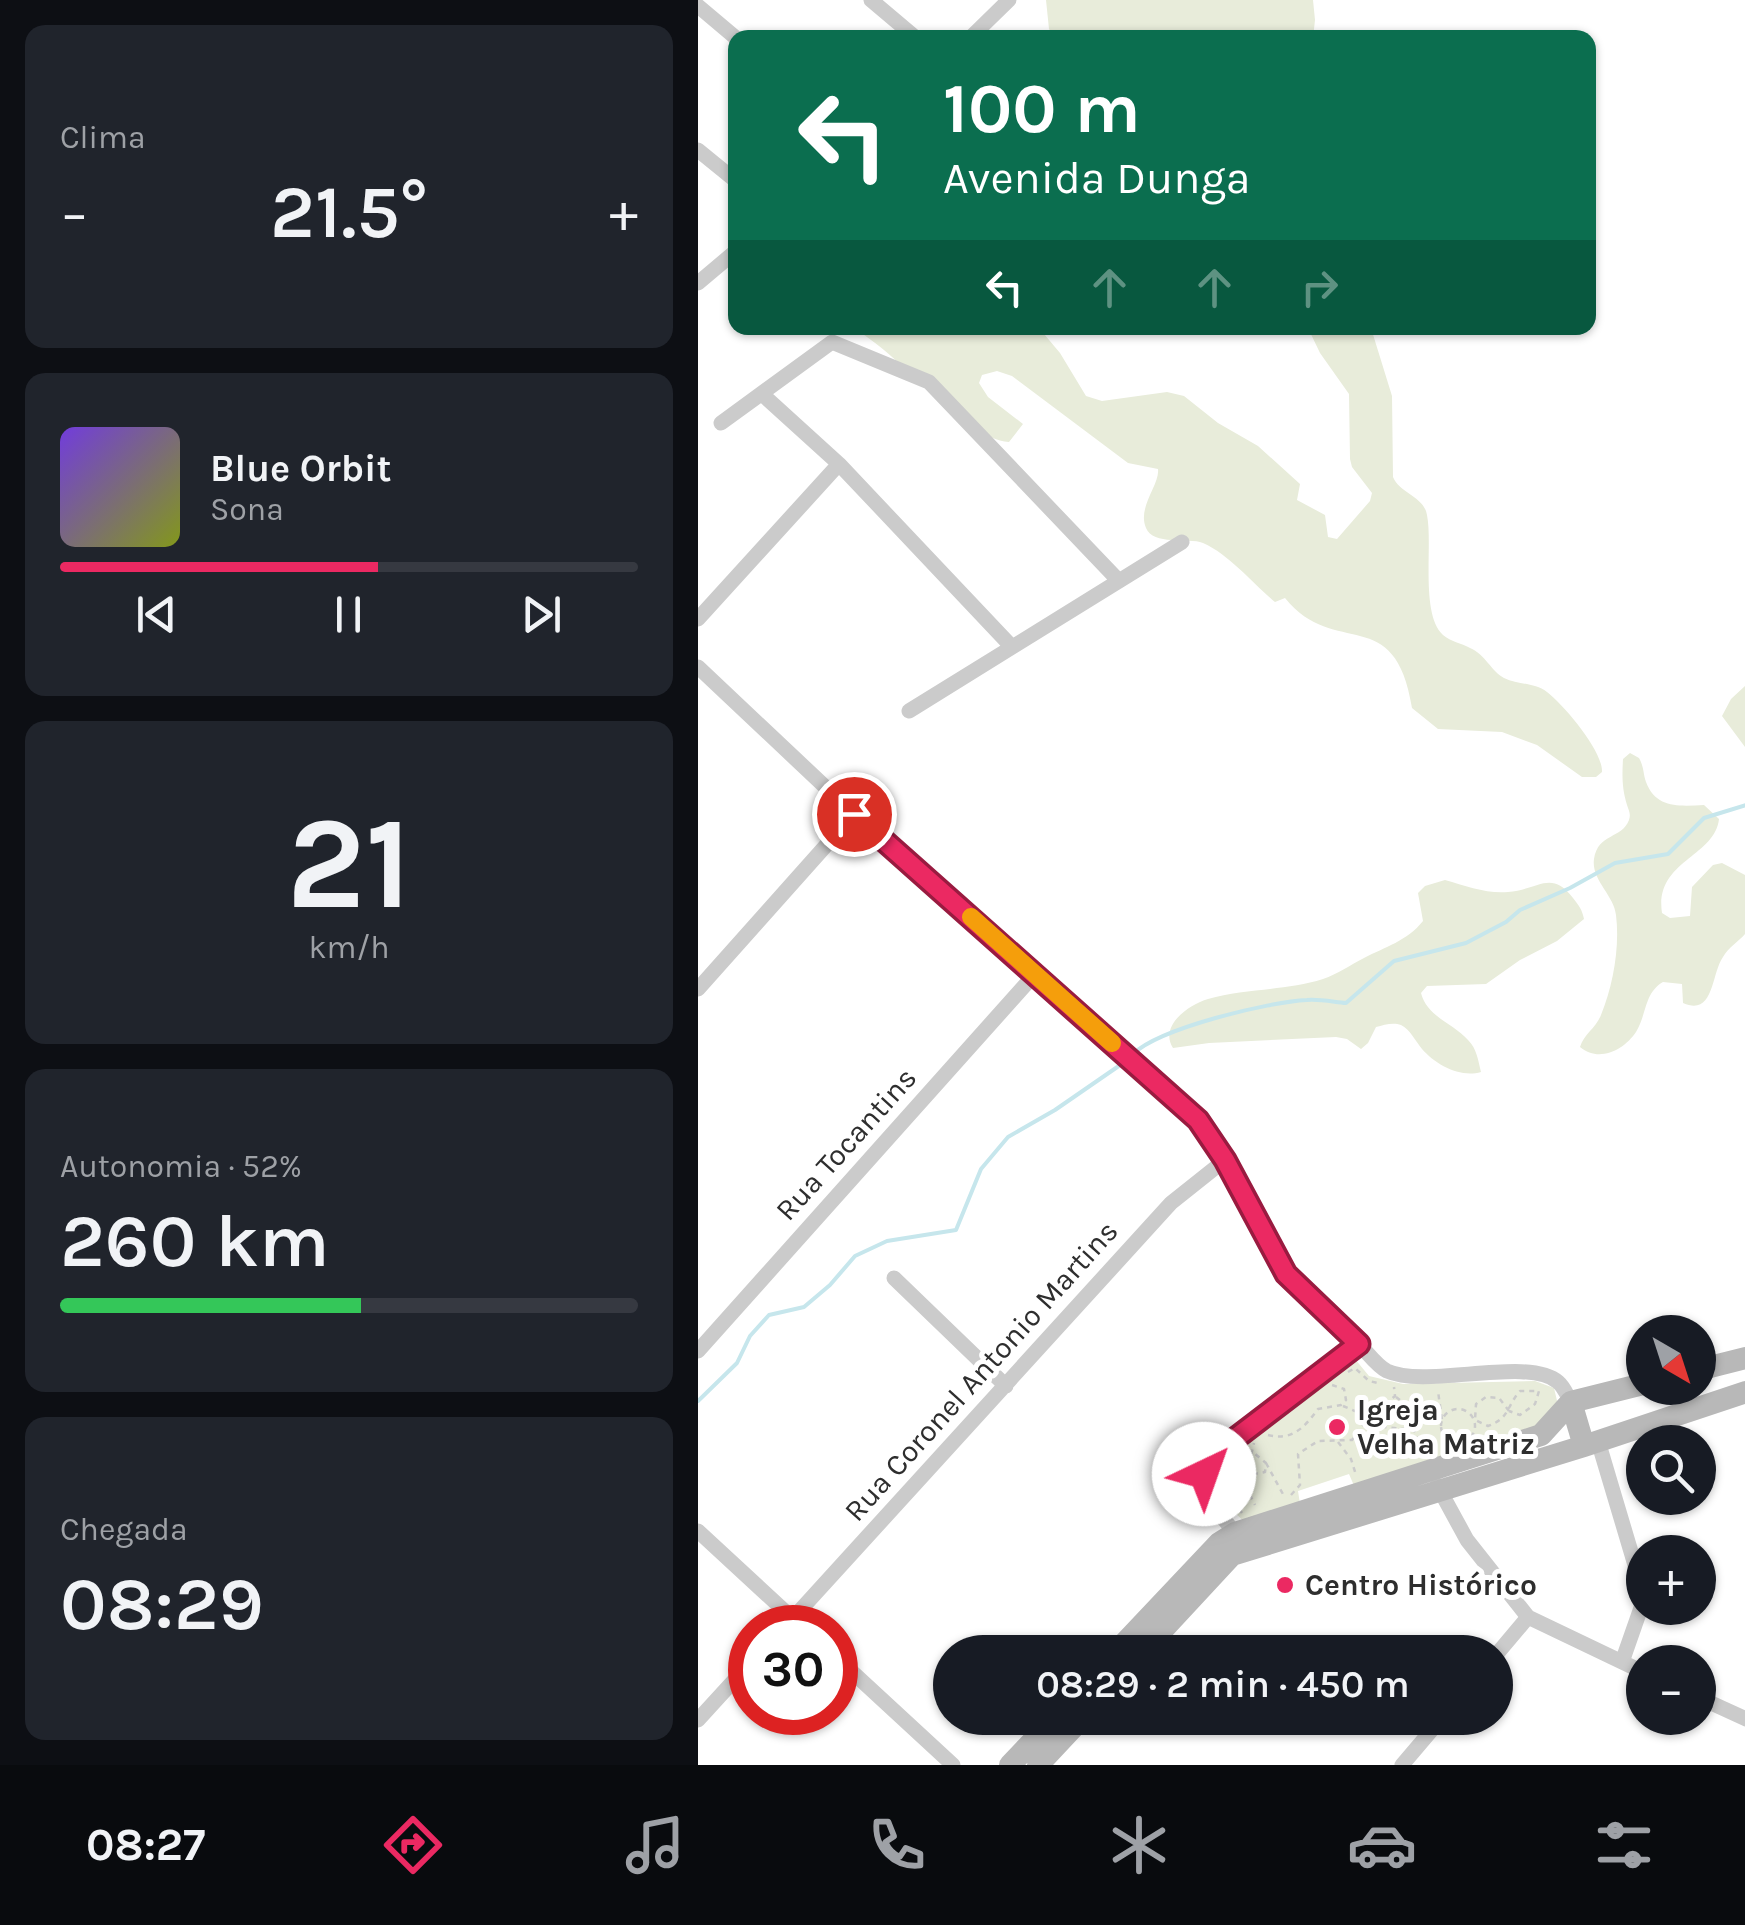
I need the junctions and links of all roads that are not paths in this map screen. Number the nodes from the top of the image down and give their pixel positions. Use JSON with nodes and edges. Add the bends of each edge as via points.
{"nodes":[{"id":1,"x":872,"y":0,"type":"edge"},
{"id":2,"x":1009,"y":0,"type":"edge"},
{"id":3,"x":698,"y":6,"type":"edge"},
{"id":4,"x":907,"y":30,"type":"edge"},
{"id":5,"x":978,"y":30,"type":"edge"},
{"id":6,"x":728,"y":31,"type":"edge"},
{"id":7,"x":698,"y":150,"type":"edge"},
{"id":8,"x":728,"y":174,"type":"edge"},
{"id":9,"x":728,"y":258,"type":"edge"},
{"id":10,"x":698,"y":283,"type":"edge"},
{"id":11,"x":762,"y":394,"type":"junction"},
{"id":12,"x":720,"y":424,"type":"dead end"},
{"id":13,"x":839,"y":464,"type":"junction"},
{"id":14,"x":1182,"y":542,"type":"dead end"},
{"id":15,"x":1119,"y":581,"type":"junction"},
{"id":16,"x":698,"y":619,"type":"edge"},
{"id":17,"x":1012,"y":647,"type":"junction"},
{"id":18,"x":698,"y":667,"type":"edge"},
{"id":19,"x":909,"y":711,"type":"dead end"},
{"id":20,"x":854,"y":814,"type":"junction"},
{"id":21,"x":1035,"y":974,"type":"junction"},
{"id":22,"x":698,"y":989,"type":"edge"},
{"id":23,"x":1225,"y":1160,"type":"junction"},
{"id":24,"x":894,"y":1278,"type":"dead end"},
{"id":25,"x":1359,"y":1344,"type":"junction"},
{"id":26,"x":698,"y":1351,"type":"edge"},
{"id":27,"x":1746,"y":1358,"type":"edge"},
{"id":28,"x":1716,"y":1366,"type":"edge"},
{"id":29,"x":1006,"y":1386,"type":"junction"},
{"id":30,"x":1626,"y":1388,"type":"edge"},
{"id":31,"x":1746,"y":1392,"type":"edge"},
{"id":32,"x":1571,"y":1402,"type":"junction"},
{"id":33,"x":1591,"y":1444,"type":"junction"},
{"id":34,"x":1432,"y":1475,"type":"junction"},
{"id":35,"x":698,"y":1531,"type":"edge"},
{"id":36,"x":1233,"y":1537,"type":"junction"},
{"id":37,"x":1626,"y":1544,"type":"edge"},
{"id":38,"x":774,"y":1605,"type":"edge"},
{"id":39,"x":810,"y":1605,"type":"edge"},
{"id":40,"x":1528,"y":1617,"type":"junction"},
{"id":41,"x":1635,"y":1625,"type":"edge"},
{"id":42,"x":1133,"y":1635,"type":"edge"},
{"id":43,"x":1155,"y":1635,"type":"edge"},
{"id":44,"x":1513,"y":1635,"type":"edge"},
{"id":45,"x":1622,"y":1662,"type":"junction"},
{"id":46,"x":1626,"y":1664,"type":"edge"},
{"id":47,"x":858,"y":1677,"type":"edge"},
{"id":48,"x":728,"y":1688,"type":"edge"},
{"id":49,"x":1716,"y":1705,"type":"edge"},
{"id":50,"x":1746,"y":1719,"type":"edge"},
{"id":51,"x":698,"y":1720,"type":"edge"},
{"id":52,"x":1038,"y":1735,"type":"edge"},
{"id":53,"x":1066,"y":1735,"type":"edge"},
{"id":54,"x":1428,"y":1735,"type":"edge"},
{"id":55,"x":952,"y":1765,"type":"edge"},
{"id":56,"x":1010,"y":1765,"type":"edge"},
{"id":57,"x":1038,"y":1765,"type":"edge"},
{"id":58,"x":1402,"y":1765,"type":"edge"}],
"edges":[{"from":1,"to":4,"type":"street"},
{"from":2,"to":5,"type":"street"},
{"from":3,"to":6,"type":"street"},
{"from":7,"to":8,"type":"street"},
{"from":9,"to":10,"type":"street"},
{"from":11,"to":12,"type":"street"},
{"from":11,"to":13,"type":"street"},
{"from":11,"to":15,"type":"street","via":[[832,342],[929,382]]},
{"from":13,"to":16,"type":"street"},
{"from":13,"to":17,"type":"street"},
{"from":14,"to":15,"type":"street"},
{"from":15,"to":17,"type":"street"},
{"from":17,"to":19,"type":"street"},
{"from":18,"to":20,"type":"street"},
{"from":20,"to":21,"type":"street"},
{"from":20,"to":22,"type":"street"},
{"from":21,"to":23,"type":"street","via":[[1198,1120]]},
{"from":21,"to":26,"type":"street","name":"Rua Tocantins"},
{"from":23,"to":25,"type":"street","via":[[1286,1274]]},
{"from":23,"to":29,"type":"street","name":"Rua Coronel Antonio Martins","via":[[1170,1203]]},
{"from":24,"to":29,"type":"street"},
{"from":25,"to":32,"type":"street","via":[[1386,1371],[1410,1376],[1548,1376]]},
{"from":25,"to":36,"type":"street","via":[[1215,1454],[1204,1474],[1204,1492]]},
{"from":27,"to":28,"type":"street"},
{"from":29,"to":39,"type":"street","name":"Rua Coronel Antonio Martins"},
{"from":30,"to":32,"type":"street"},
{"from":31,"to":33,"type":"street"},
{"from":32,"to":33,"type":"street"},
{"from":32,"to":34,"type":"street","via":[[1541,1435]]},
{"from":33,"to":34,"type":"street"},
{"from":33,"to":37,"type":"street"},
{"from":34,"to":36,"type":"street"},
{"from":34,"to":40,"type":"street","via":[[1467,1540]]},
{"from":35,"to":38,"type":"street"},
{"from":36,"to":42,"type":"street"},
{"from":36,"to":43,"type":"street"},
{"from":40,"to":44,"type":"street"},
{"from":40,"to":45,"type":"street"},
{"from":41,"to":45,"type":"street"},
{"from":45,"to":46,"type":"street"},
{"from":47,"to":55,"type":"street"},
{"from":48,"to":51,"type":"street"},
{"from":49,"to":50,"type":"street"},
{"from":52,"to":56,"type":"street"},
{"from":53,"to":57,"type":"street"},
{"from":54,"to":58,"type":"street"}]}
